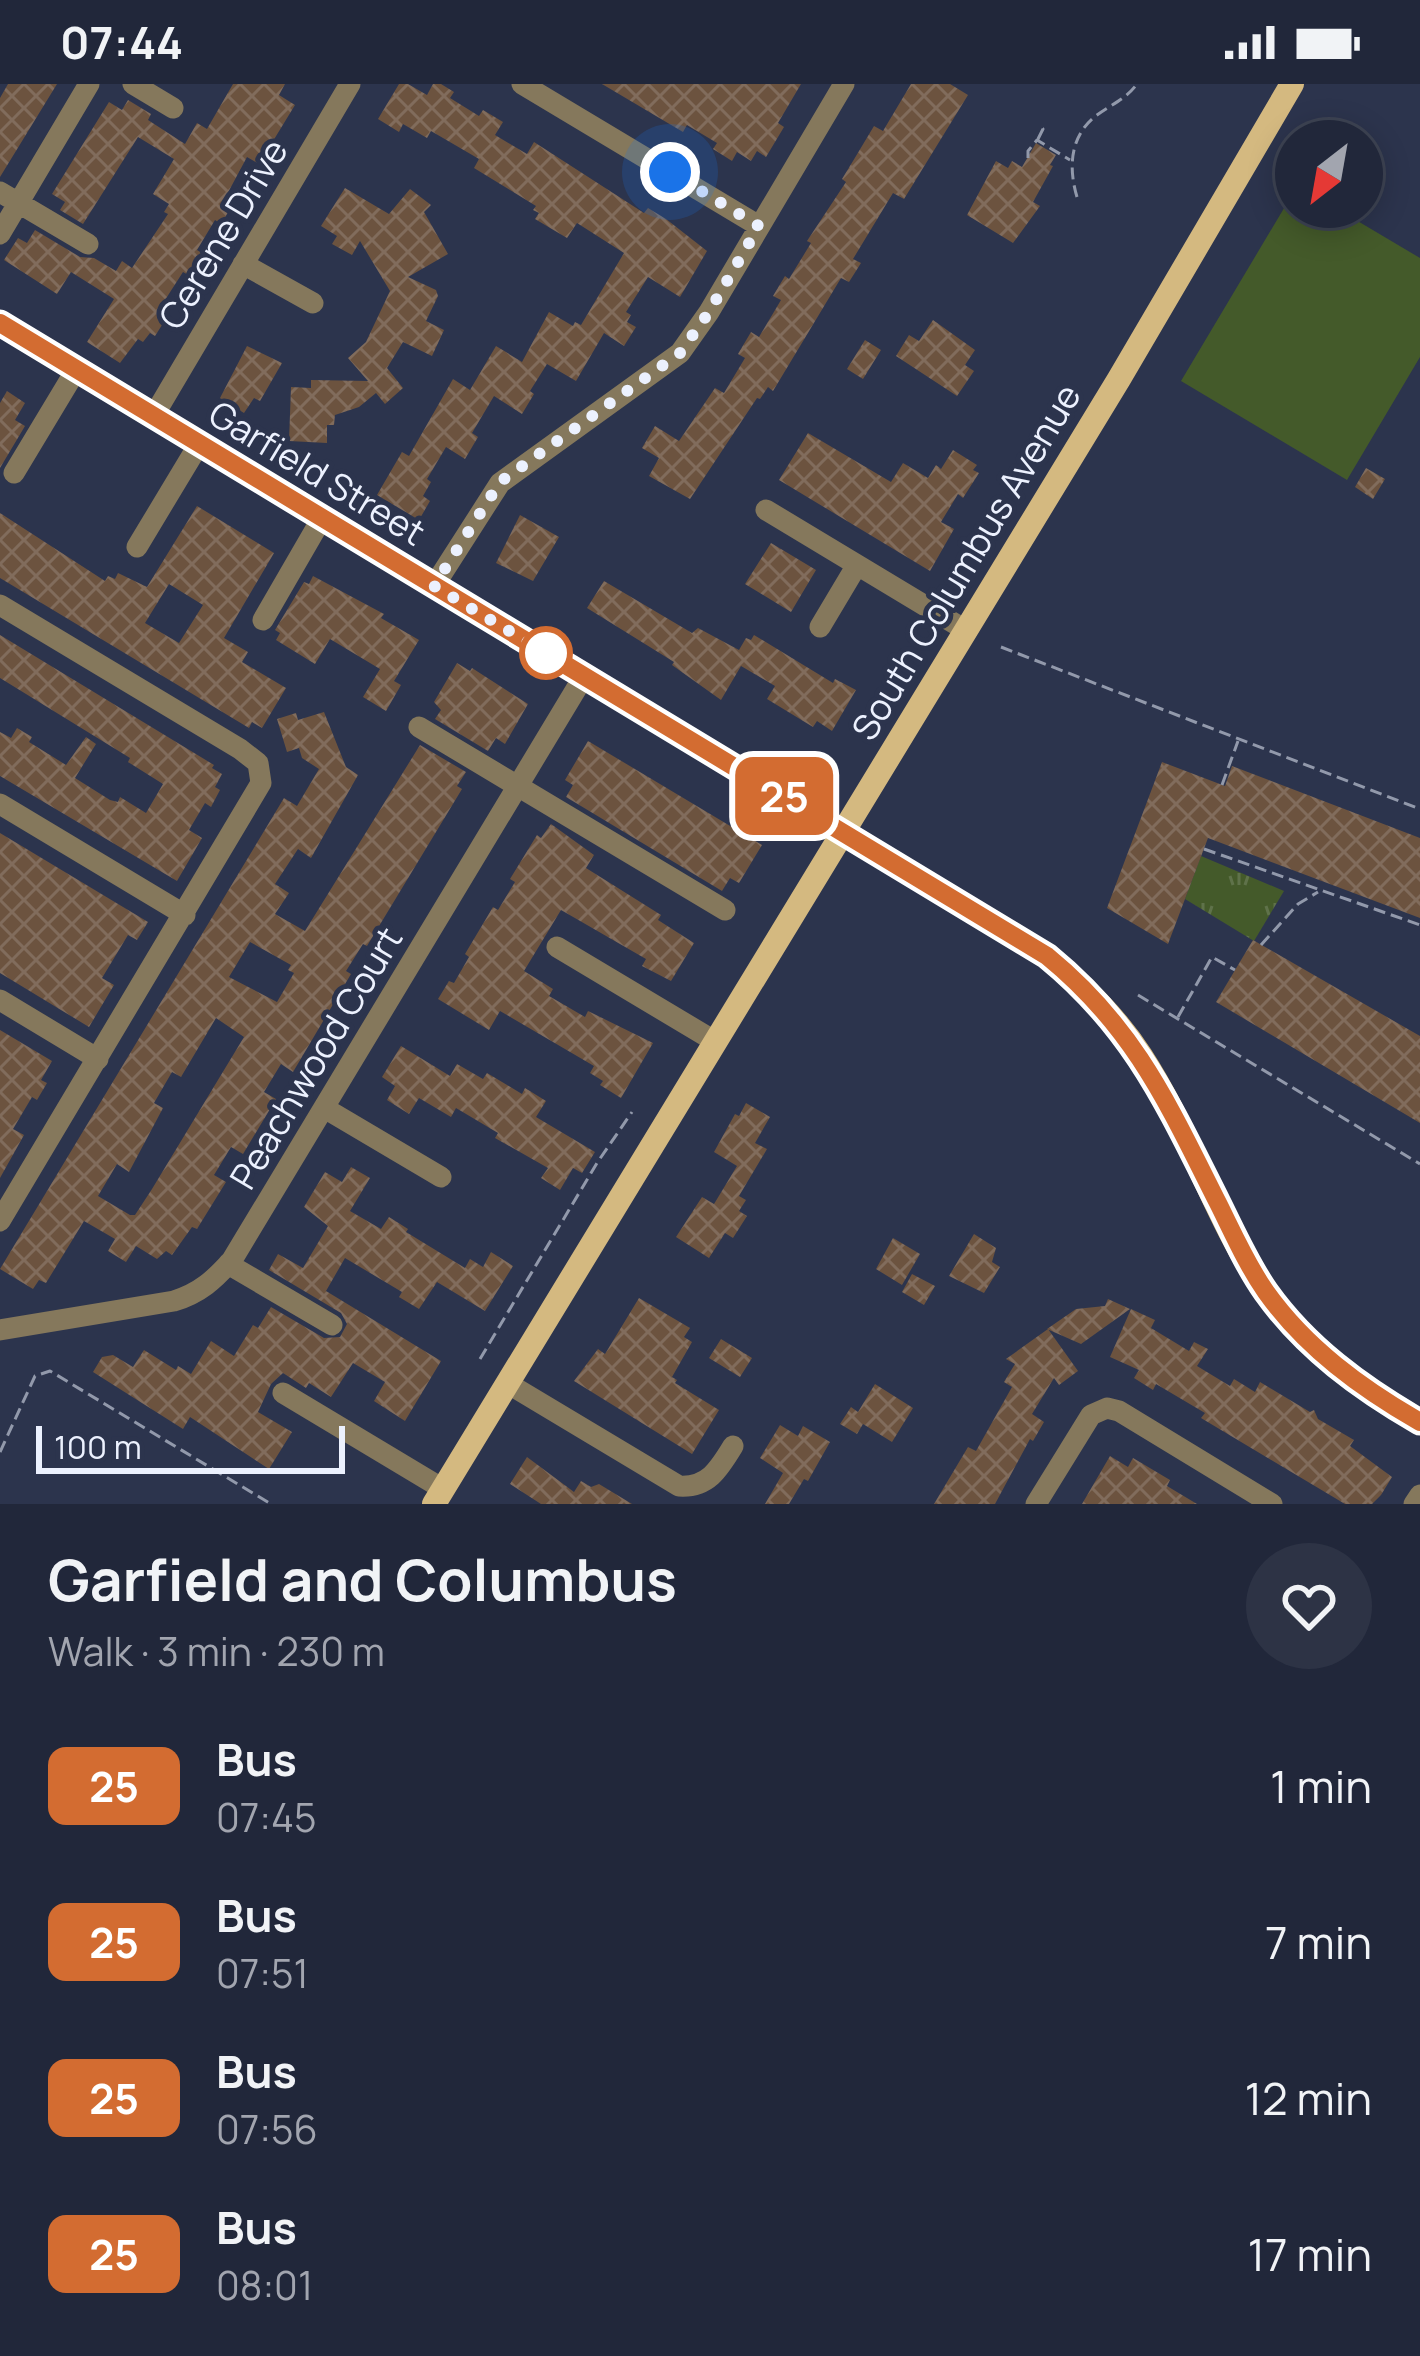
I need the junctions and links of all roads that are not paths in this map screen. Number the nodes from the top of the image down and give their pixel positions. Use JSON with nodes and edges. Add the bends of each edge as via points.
{"nodes":[{"id":1,"x":89,"y":84,"type":"edge"},
{"id":2,"x":133,"y":84,"type":"edge"},
{"id":3,"x":350,"y":84,"type":"edge"},
{"id":4,"x":522,"y":84,"type":"edge"},
{"id":5,"x":844,"y":84,"type":"edge"},
{"id":6,"x":1292,"y":84,"type":"edge"},
{"id":7,"x":173,"y":108,"type":"dead end"},
{"id":8,"x":9,"y":197,"type":"edge"},
{"id":9,"x":759,"y":226,"type":"junction"},
{"id":10,"x":0,"y":234,"type":"edge"},
{"id":11,"x":88,"y":244,"type":"dead end"},
{"id":12,"x":243,"y":264,"type":"junction"},
{"id":13,"x":313,"y":303,"type":"dead end"},
{"id":14,"x":0,"y":323,"type":"edge"},
{"id":15,"x":76,"y":370,"type":"junction"},
{"id":16,"x":153,"y":417,"type":"junction"},
{"id":17,"x":199,"y":444,"type":"junction"},
{"id":18,"x":14,"y":473,"type":"dead end"},
{"id":19,"x":766,"y":510,"type":"dead end"},
{"id":20,"x":322,"y":518,"type":"junction"},
{"id":21,"x":137,"y":547,"type":"dead end"},
{"id":22,"x":857,"y":565,"type":"junction"},
{"id":23,"x":434,"y":586,"type":"junction"},
{"id":24,"x":0,"y":605,"type":"edge"},
{"id":25,"x":263,"y":620,"type":"dead end"},
{"id":26,"x":820,"y":627,"type":"dead end"},
{"id":27,"x":967,"y":631,"type":"junction"},
{"id":28,"x":584,"y":676,"type":"junction"},
{"id":29,"x":419,"y":727,"type":"dead end"},
{"id":30,"x":518,"y":786,"type":"junction"},
{"id":31,"x":0,"y":804,"type":"edge"},
{"id":32,"x":844,"y":832,"type":"junction"},
{"id":33,"x":725,"y":910,"type":"dead end"},
{"id":34,"x":185,"y":915,"type":"junction"},
{"id":35,"x":557,"y":947,"type":"dead end"},
{"id":36,"x":0,"y":1000,"type":"edge"},
{"id":37,"x":716,"y":1042,"type":"junction"},
{"id":38,"x":98,"y":1059,"type":"junction"},
{"id":39,"x":326,"y":1108,"type":"junction"},
{"id":40,"x":441,"y":1177,"type":"dead end"},
{"id":41,"x":3,"y":1208,"type":"edge"},
{"id":42,"x":228,"y":1264,"type":"junction"},
{"id":43,"x":332,"y":1325,"type":"dead end"},
{"id":44,"x":0,"y":1330,"type":"edge"},
{"id":45,"x":507,"y":1383,"type":"junction"},
{"id":46,"x":283,"y":1393,"type":"dead end"},
{"id":47,"x":1420,"y":1422,"type":"edge"},
{"id":48,"x":733,"y":1446,"type":"dead end"},
{"id":49,"x":706,"y":1494,"type":"edge"},
{"id":50,"x":1420,"y":1495,"type":"edge"},
{"id":51,"x":439,"y":1497,"type":"edge"},
{"id":52,"x":1036,"y":1504,"type":"edge"},
{"id":53,"x":1272,"y":1504,"type":"edge"},
{"id":54,"x":1414,"y":1504,"type":"edge"}],
"edges":[{"from":1,"to":8,"type":"street"},
{"from":2,"to":7,"type":"street"},
{"from":3,"to":12,"type":"street","name":"Cerene Drive"},
{"from":4,"to":9,"type":"street"},
{"from":5,"to":9,"type":"street"},
{"from":6,"to":27,"type":"main road","name":"South Columbus Avenue"},
{"from":8,"to":10,"type":"street"},
{"from":8,"to":11,"type":"street"},
{"from":9,"to":23,"type":"street","via":[[680,353],[500,482]]},
{"from":12,"to":13,"type":"street"},
{"from":12,"to":16,"type":"street","name":"Cerene Drive"},
{"from":14,"to":15,"type":"main road","name":"Garfield Street"},
{"from":15,"to":16,"type":"main road","name":"Garfield Street"},
{"from":15,"to":18,"type":"street"},
{"from":16,"to":17,"type":"main road","name":"Garfield Street"},
{"from":17,"to":20,"type":"main road","name":"Garfield Street"},
{"from":17,"to":21,"type":"street"},
{"from":19,"to":22,"type":"street"},
{"from":20,"to":23,"type":"main road","name":"Garfield Street"},
{"from":20,"to":25,"type":"street"},
{"from":22,"to":26,"type":"street"},
{"from":22,"to":27,"type":"street"},
{"from":23,"to":28,"type":"main road","name":"Garfield Street"},
{"from":24,"to":34,"type":"street","via":[[258,764],[254,798]]},
{"from":27,"to":32,"type":"main road","name":"South Columbus Avenue"},
{"from":28,"to":30,"type":"street","name":"Peachwood Court"},
{"from":28,"to":32,"type":"main road","name":"Garfield Street"},
{"from":29,"to":30,"type":"street"},
{"from":30,"to":33,"type":"street"},
{"from":30,"to":39,"type":"street","name":"Peachwood Court"},
{"from":31,"to":34,"type":"street"},
{"from":32,"to":37,"type":"main road","name":"South Columbus Avenue"},
{"from":32,"to":47,"type":"main road","name":"Garfield Street","via":[[1021,938],[1099,1002],[1159,1086],[1268,1294],[1320,1352]]},
{"from":34,"to":38,"type":"street"},
{"from":35,"to":37,"type":"street"},
{"from":36,"to":38,"type":"street"},
{"from":37,"to":45,"type":"main road","name":"South Columbus Avenue"},
{"from":38,"to":41,"type":"street"},
{"from":39,"to":40,"type":"street"},
{"from":39,"to":42,"type":"street","name":"Peachwood Court"},
{"from":42,"to":43,"type":"street"},
{"from":42,"to":44,"type":"street","name":"Peachwood Court","via":[[195,1295]]},
{"from":45,"to":49,"type":"street","via":[[667,1480]]},
{"from":45,"to":51,"type":"main road","name":"South Columbus Avenue"},
{"from":46,"to":51,"type":"street"},
{"from":48,"to":49,"type":"street"},
{"from":50,"to":54,"type":"street"},
{"from":52,"to":53,"type":"street","via":[[1099,1410],[1119,1411]]}]}
